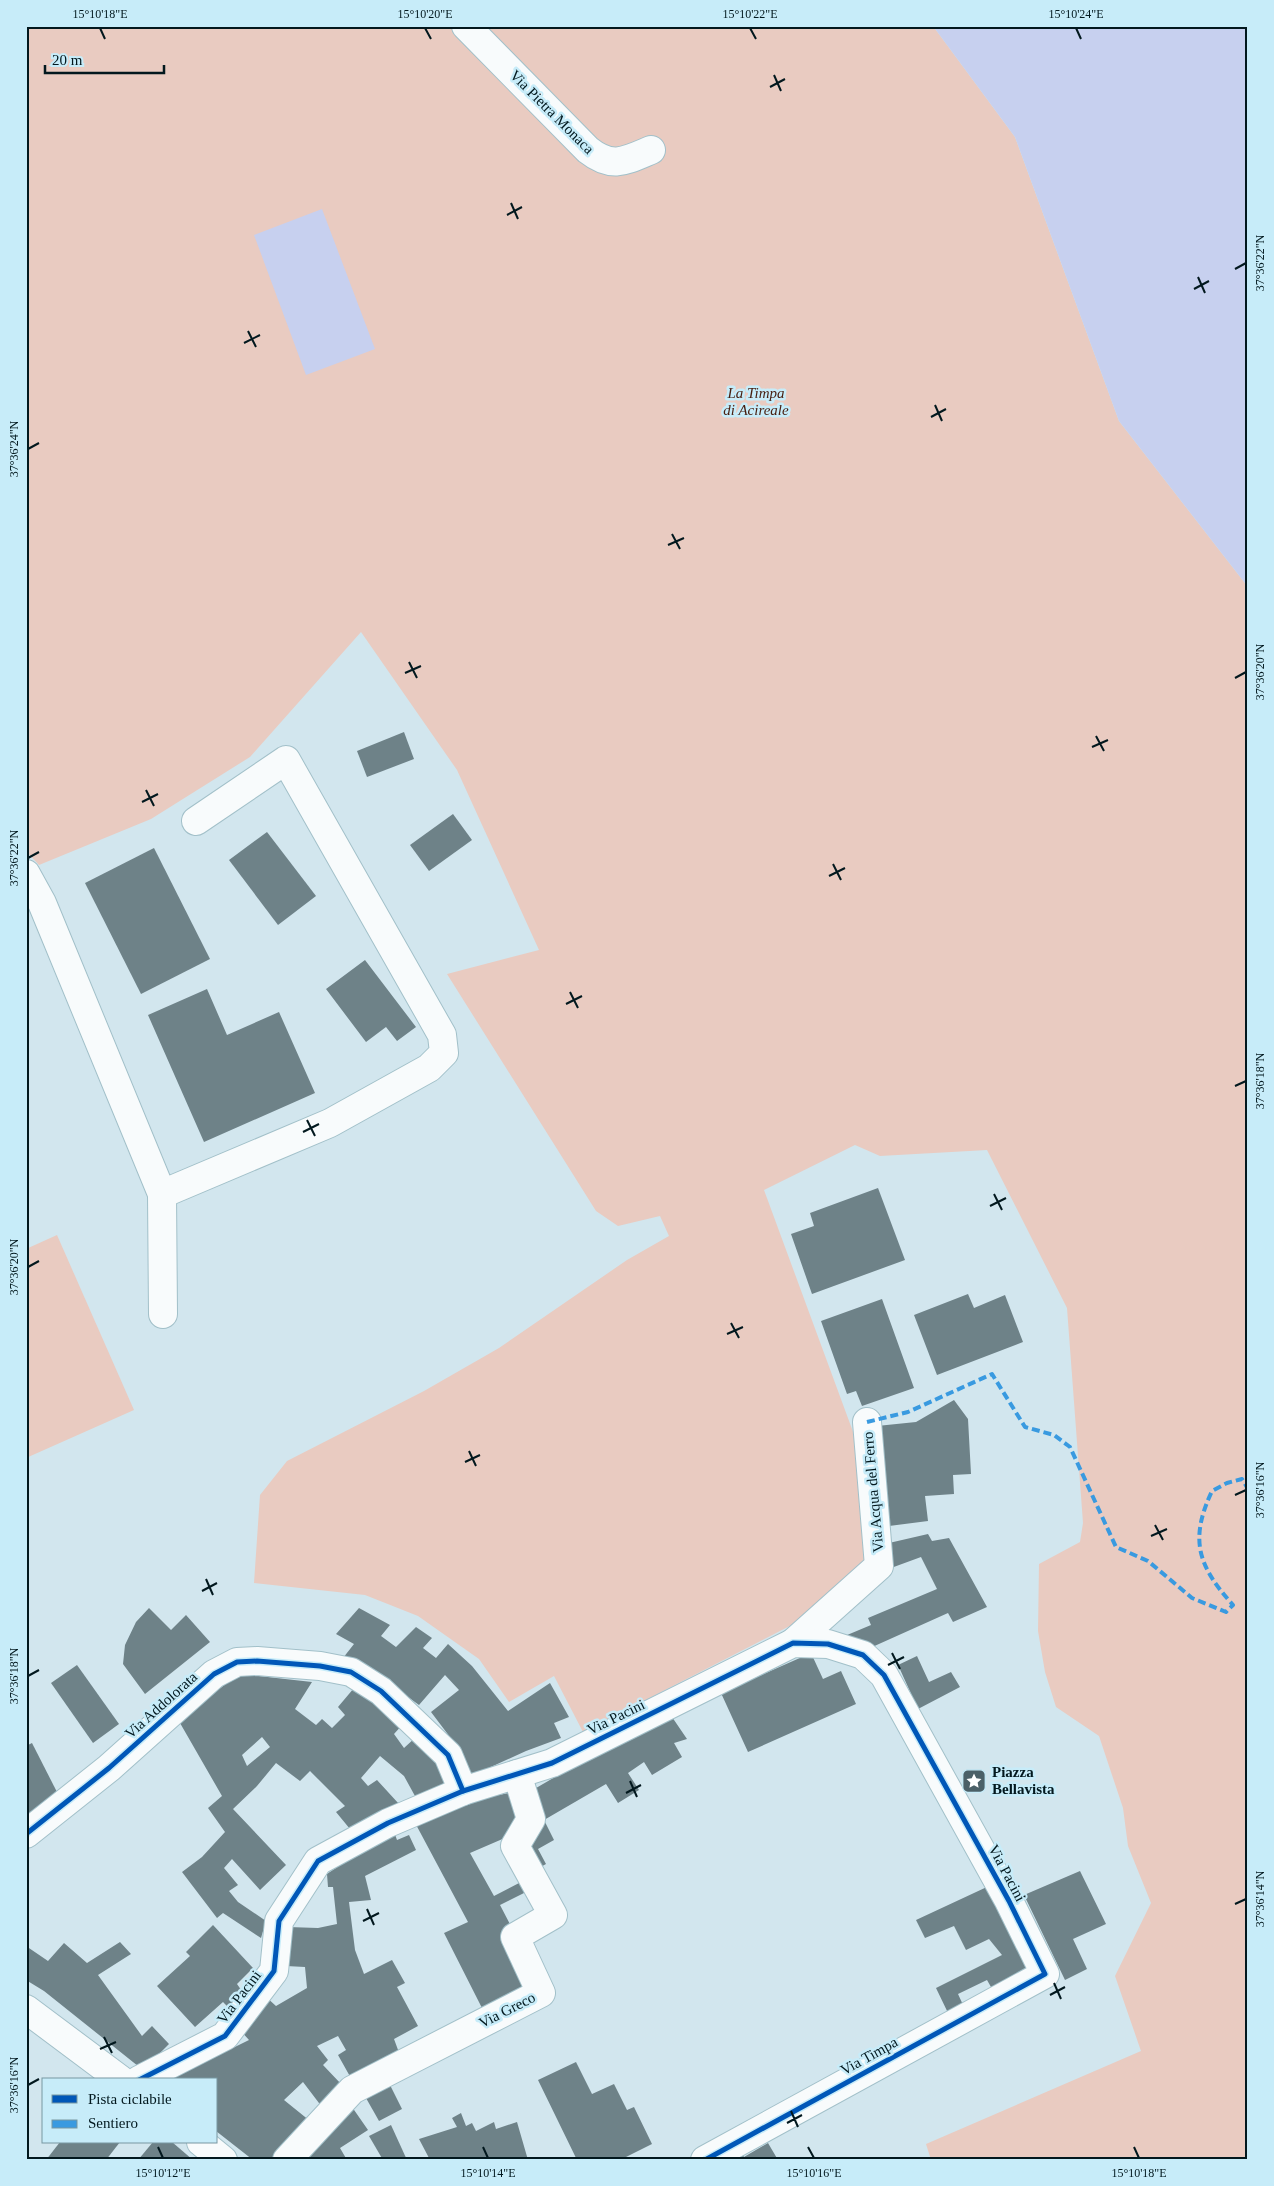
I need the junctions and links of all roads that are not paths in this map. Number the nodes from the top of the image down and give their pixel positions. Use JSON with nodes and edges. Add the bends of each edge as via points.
{"nodes":[{"id":1,"x":466,"y":26,"type":"edge"},
{"id":2,"x":651,"y":150,"type":"dead end"},
{"id":3,"x":196,"y":821,"type":"dead end"},
{"id":4,"x":26,"y":874,"type":"edge"},
{"id":5,"x":162,"y":1194,"type":"junction"},
{"id":6,"x":163,"y":1314,"type":"dead end"},
{"id":7,"x":867,"y":1422,"type":"dead end"},
{"id":8,"x":793,"y":1643,"type":"junction"},
{"id":9,"x":517,"y":1774,"type":"junction"},
{"id":10,"x":463,"y":1792,"type":"junction"},
{"id":11,"x":26,"y":1834,"type":"edge"},
{"id":12,"x":1045,"y":1974,"type":"joint"},
{"id":13,"x":26,"y":2009,"type":"edge"},
{"id":14,"x":117,"y":2078,"type":"edge"},
{"id":15,"x":143,"y":2078,"type":"edge"},
{"id":16,"x":203,"y":2144,"type":"edge"},
{"id":17,"x":223,"y":2160,"type":"edge"},
{"id":18,"x":288,"y":2160,"type":"edge"},
{"id":19,"x":706,"y":2160,"type":"edge"}],
"edges":[{"from":1,"to":2,"type":"street","name":"Via Pietra Monaca","via":[[600,160],[614,162]]},
{"from":3,"to":5,"type":"street","via":[[286,760],[442,1035],[444,1053],[429,1068],[330,1123]]},
{"from":4,"to":5,"type":"street","via":[[42,903]]},
{"from":5,"to":6,"type":"street"},
{"from":7,"to":8,"type":"street","name":"Via Acqua del Ferro","via":[[879,1566]]},
{"from":8,"to":9,"type":"street","name":"Via Pacini","via":[[552,1763]]},
{"from":8,"to":12,"type":"street","name":"Via Pacini","via":[[828,1644],[863,1655],[884,1674]]},
{"from":9,"to":10,"type":"street","name":"Via Pacini"},
{"from":9,"to":18,"type":"street","name":"Via Greco","via":[[531,1819],[515,1846],[552,1915],[516,1937],[541,1992],[352,2090]]},
{"from":10,"to":11,"type":"street","name":"Via Addolorata","via":[[448,1755],[381,1691],[351,1672],[320,1666],[237,1662],[214,1674],[109,1768]]},
{"from":10,"to":15,"type":"street","name":"Via Pacini","via":[[388,1823],[318,1862],[279,1921],[274,1971],[225,2036]]},
{"from":12,"to":19,"type":"street","name":"Via Timpa"},
{"from":13,"to":14,"type":"street"},
{"from":16,"to":17,"type":"street"}]}
